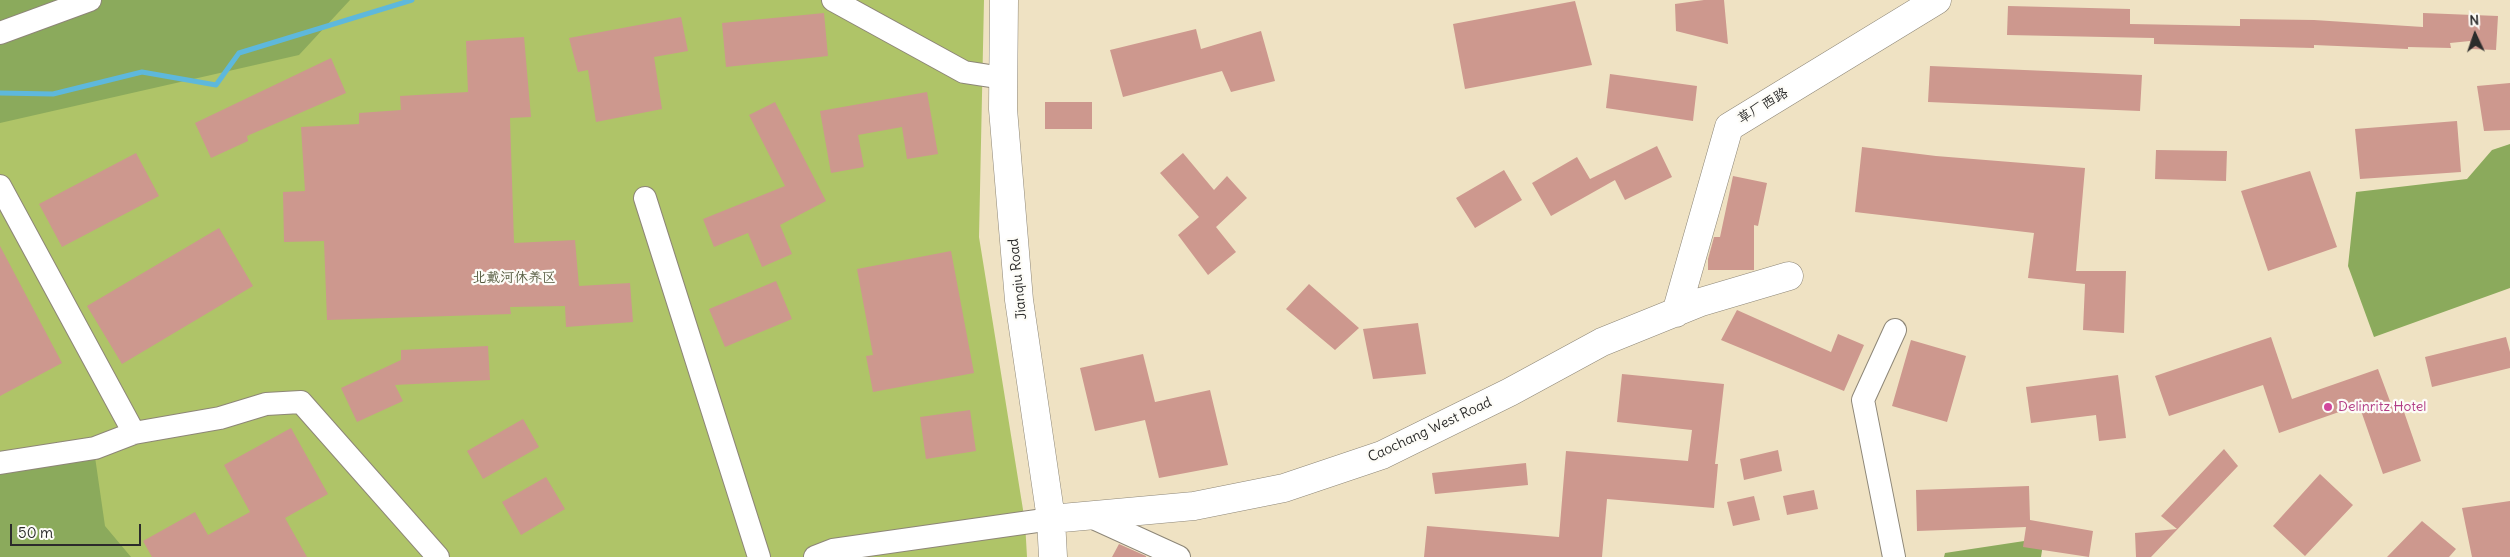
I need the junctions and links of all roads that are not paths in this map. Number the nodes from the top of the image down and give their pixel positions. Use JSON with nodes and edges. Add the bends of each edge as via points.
{"nodes":[{"id":1,"x":90,"y":0,"type":"edge"},
{"id":2,"x":833,"y":0,"type":"edge"},
{"id":3,"x":1004,"y":0,"type":"edge"},
{"id":4,"x":1937,"y":0,"type":"edge"},
{"id":5,"x":0,"y":33,"type":"edge"},
{"id":6,"x":1004,"y":78,"type":"junction"},
{"id":7,"x":0,"y":186,"type":"edge"},
{"id":8,"x":644,"y":198,"type":"dead end"},
{"id":9,"x":1789,"y":276,"type":"dead end"},
{"id":10,"x":1676,"y":313,"type":"junction"},
{"id":11,"x":1896,"y":330,"type":"dead end"},
{"id":12,"x":134,"y":433,"type":"junction"},
{"id":13,"x":0,"y":463,"type":"edge"},
{"id":14,"x":1089,"y":516,"type":"junction"},
{"id":15,"x":1051,"y":519,"type":"junction"},
{"id":16,"x":827,"y":555,"type":"edge"},
{"id":17,"x":438,"y":557,"type":"edge"},
{"id":18,"x":759,"y":557,"type":"edge"},
{"id":19,"x":1053,"y":557,"type":"edge"},
{"id":20,"x":1179,"y":557,"type":"edge"},
{"id":21,"x":1894,"y":557,"type":"edge"}],
"edges":[{"from":1,"to":5,"type":"street"},
{"from":2,"to":6,"type":"street","via":[[964,72]]},
{"from":3,"to":6,"type":"main road","name":"Jianqiu Road"},
{"from":4,"to":10,"type":"main road","name":"草厂西路","via":[[1729,127]]},
{"from":6,"to":15,"type":"main road","name":"Jianqiu Road","via":[[1003,109],[1020,300]]},
{"from":7,"to":12,"type":"street"},
{"from":8,"to":18,"type":"street"},
{"from":9,"to":10,"type":"main road","name":"Caochang West Road","via":[[1701,302]]},
{"from":10,"to":14,"type":"main road","name":"Caochang West Road","via":[[1602,342],[1382,455],[1275,490],[1194,506]]},
{"from":11,"to":21,"type":"street","via":[[1863,400]]},
{"from":12,"to":13,"type":"street","via":[[95,448]]},
{"from":12,"to":17,"type":"street","via":[[220,418],[266,404],[301,402]]},
{"from":14,"to":15,"type":"main road","name":"Caochang West Road"},
{"from":14,"to":20,"type":"street"},
{"from":15,"to":16,"type":"street"},
{"from":15,"to":19,"type":"main road","name":"Jianqiu Road"}]}
